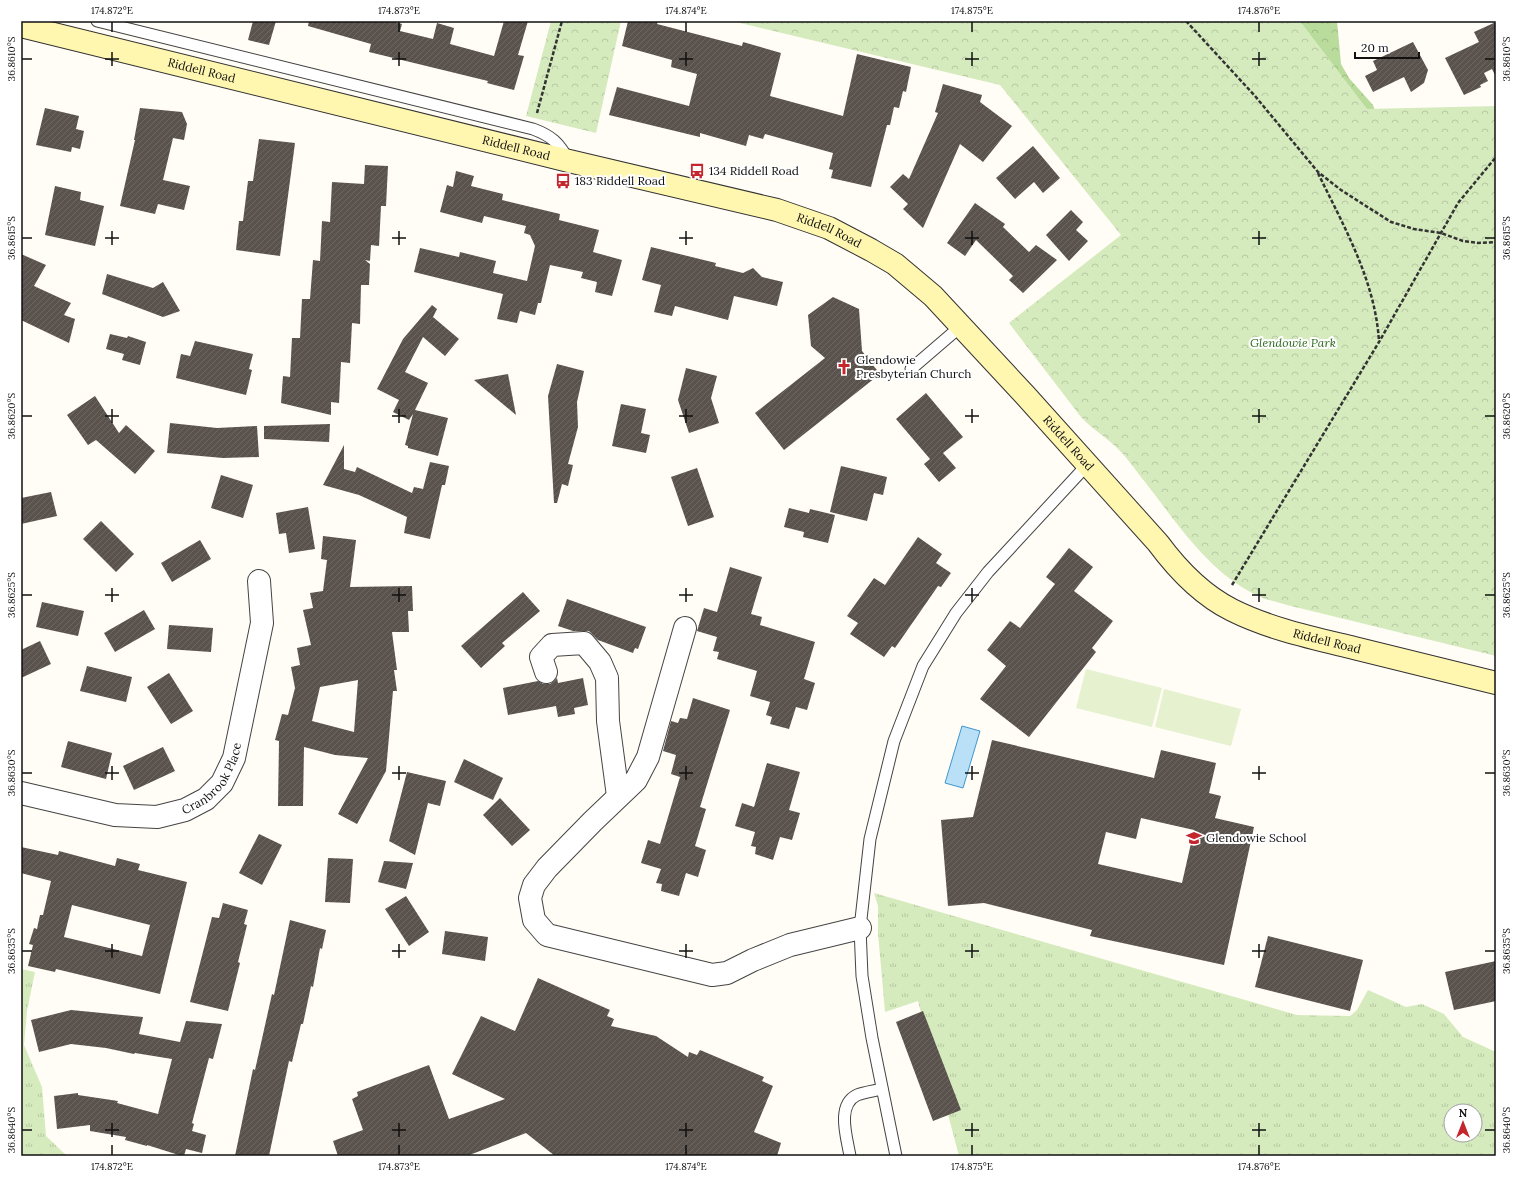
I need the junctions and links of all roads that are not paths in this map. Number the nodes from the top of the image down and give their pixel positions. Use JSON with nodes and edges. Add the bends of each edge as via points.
{"nodes":[{"id":1,"x":97,"y":21,"type":"edge"},
{"id":2,"x":21,"y":26,"type":"edge"},
{"id":3,"x":569,"y":161,"type":"junction"},
{"id":4,"x":961,"y":326,"type":"junction"},
{"id":5,"x":911,"y":369,"type":"dead end"},
{"id":6,"x":1087,"y":465,"type":"junction"},
{"id":7,"x":259,"y":581,"type":"dead end"},
{"id":8,"x":685,"y":628,"type":"dead end"},
{"id":9,"x":546,"y":672,"type":"dead end"},
{"id":10,"x":1496,"y":683,"type":"edge"},
{"id":11,"x":21,"y":793,"type":"edge"},
{"id":12,"x":618,"y":796,"type":"junction"},
{"id":13,"x":860,"y":928,"type":"junction"},
{"id":14,"x":882,"y":1089,"type":"junction"},
{"id":15,"x":850,"y":1156,"type":"edge"},
{"id":16,"x":896,"y":1156,"type":"edge"}],
"edges":[{"from":1,"to":3,"type":"lane","via":[[533,129],[558,143]]},
{"from":2,"to":3,"type":"street","name":"Riddell Road"},
{"from":3,"to":4,"type":"street","name":"Riddell Road","via":[[777,210],[829,228],[895,264],[933,296]]},
{"from":4,"to":5,"type":"lane"},
{"from":4,"to":6,"type":"street","name":"Riddell Road"},
{"from":6,"to":10,"type":"street","name":"Riddell Road","via":[[1175,566],[1208,595],[1231,610],[1310,638]]},
{"from":6,"to":13,"type":"lane","via":[[988,572],[956,613],[923,666],[894,741],[870,838]]},
{"from":7,"to":11,"type":"street","name":"Cranbrook Place","via":[[262,623],[234,758],[222,783],[206,799],[185,810],[157,818],[115,815]]},
{"from":8,"to":12,"type":"street","via":[[648,757],[636,780]]},
{"from":9,"to":12,"type":"street","via":[[541,657],[552,645],[584,643],[600,662],[607,678],[608,721]]},
{"from":12,"to":13,"type":"street","via":[[552,863],[534,885],[530,898],[534,920],[547,935],[712,975],[727,973],[790,945]]},
{"from":13,"to":14,"type":"lane","via":[[862,976]]},
{"from":14,"to":15,"type":"lane","via":[[857,1095],[846,1104],[844,1113]]},
{"from":14,"to":16,"type":"lane"}]}
